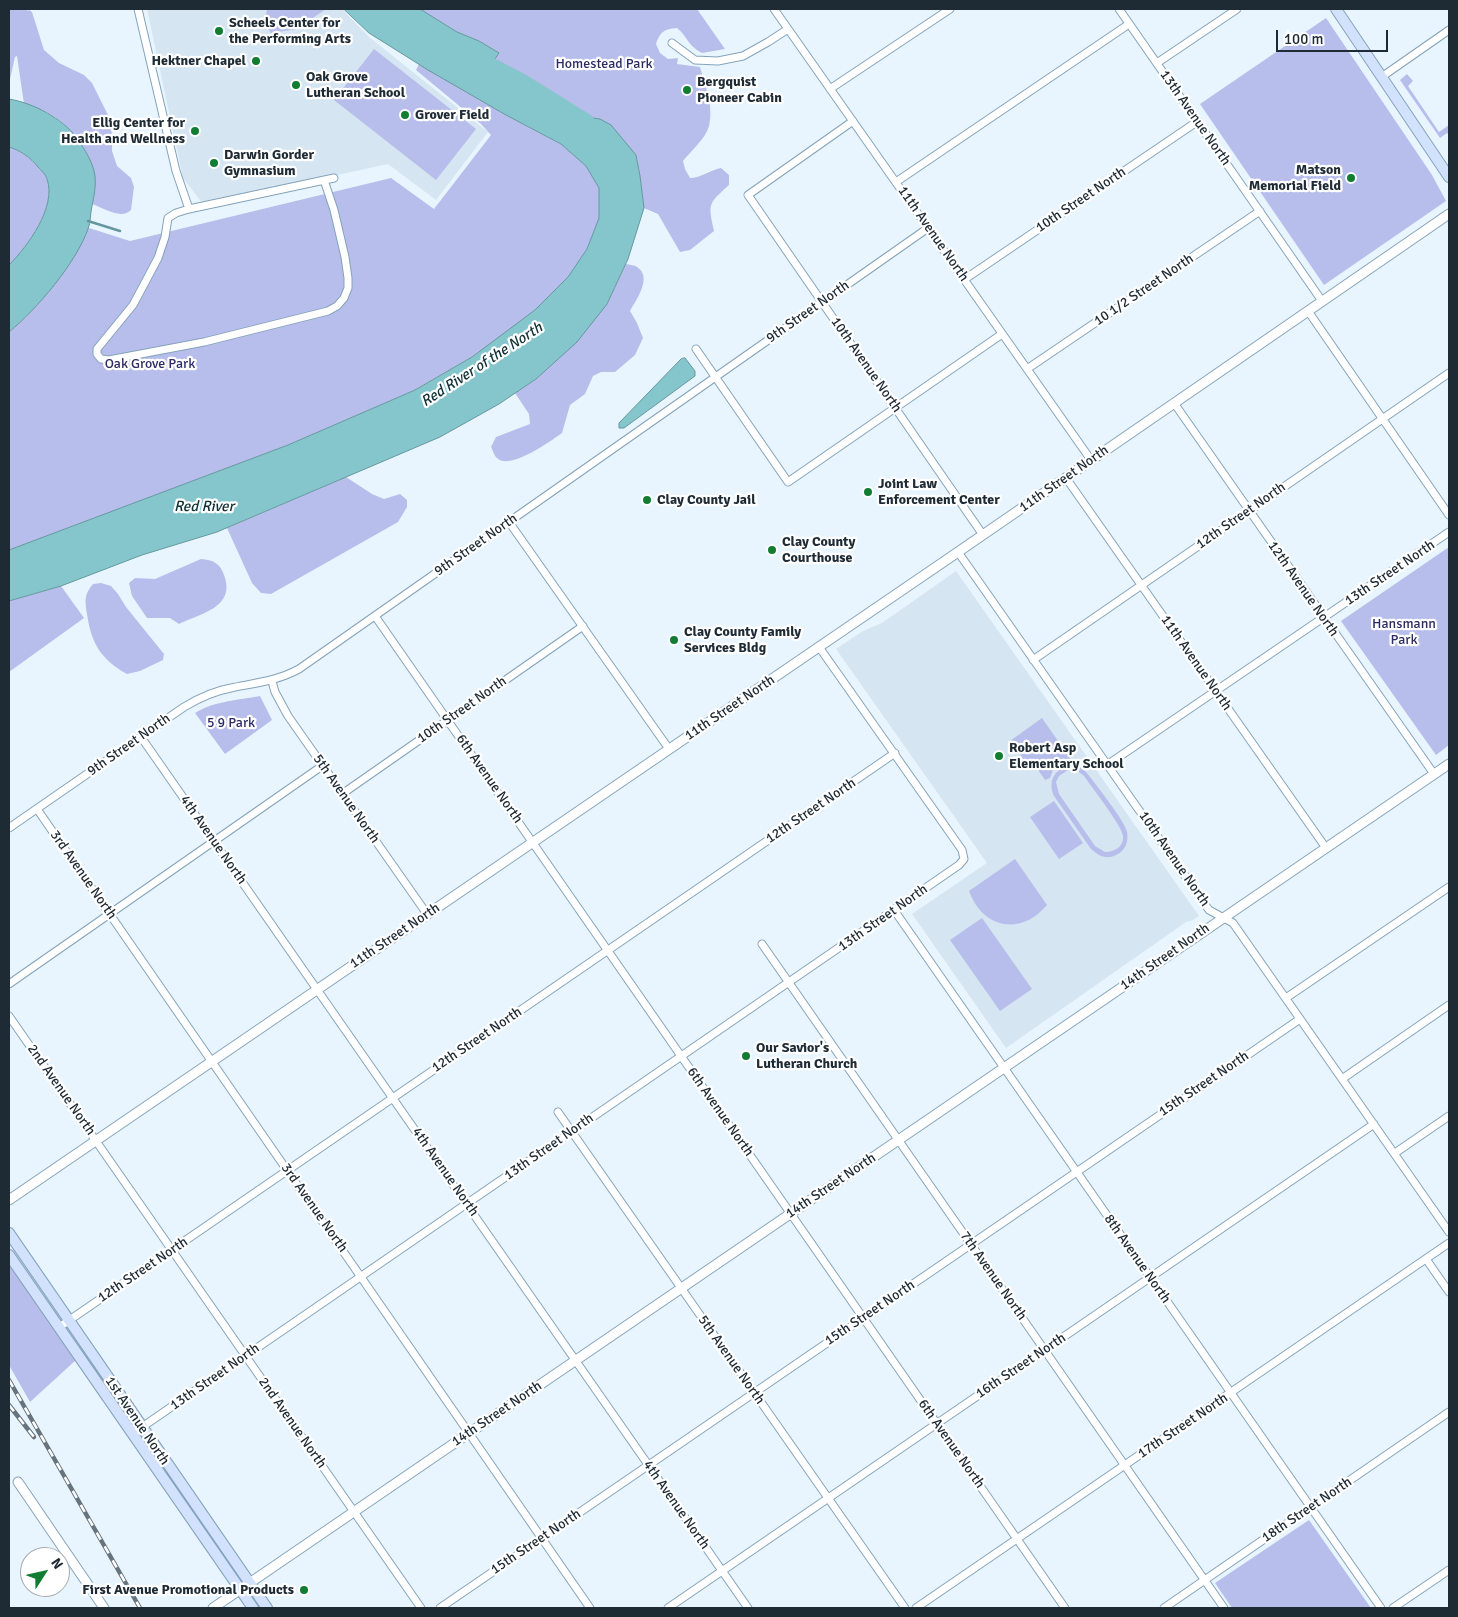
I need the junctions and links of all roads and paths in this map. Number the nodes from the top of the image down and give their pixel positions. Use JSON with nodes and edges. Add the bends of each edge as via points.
{"nodes":[{"id":1,"x":138,"y":9,"type":"edge"},
{"id":2,"x":774,"y":9,"type":"edge"},
{"id":3,"x":950,"y":9,"type":"edge"},
{"id":4,"x":1119,"y":9,"type":"edge"},
{"id":5,"x":1237,"y":9,"type":"edge"},
{"id":6,"x":1336,"y":9,"type":"edge"},
{"id":7,"x":1129,"y":24,"type":"junction"},
{"id":8,"x":788,"y":29,"type":"junction"},
{"id":9,"x":1449,"y":30,"type":"edge"},
{"id":10,"x":672,"y":43,"type":"dead end"},
{"id":11,"x":1156,"y":63,"type":"junction"},
{"id":12,"x":1382,"y":76,"type":"junction"},
{"id":13,"x":830,"y":89,"type":"junction"},
{"id":14,"x":1198,"y":121,"type":"junction"},
{"id":15,"x":853,"y":122,"type":"junction"},
{"id":16,"x":1449,"y":177,"type":"edge"},
{"id":17,"x":334,"y":178,"type":"dead end"},
{"id":18,"x":324,"y":180,"type":"junction"},
{"id":19,"x":896,"y":182,"type":"junction"},
{"id":20,"x":189,"y":210,"type":"junction"},
{"id":21,"x":1260,"y":211,"type":"junction"},
{"id":22,"x":1449,"y":214,"type":"edge"},
{"id":23,"x":928,"y":228,"type":"junction"},
{"id":24,"x":964,"y":279,"type":"junction"},
{"id":25,"x":1322,"y":301,"type":"junction"},
{"id":26,"x":823,"y":302,"type":"junction"},
{"id":27,"x":1308,"y":311,"type":"junction"},
{"id":28,"x":1002,"y":334,"type":"junction"},
{"id":29,"x":696,"y":349,"type":"dead end"},
{"id":30,"x":1027,"y":369,"type":"junction"},
{"id":31,"x":1449,"y":374,"type":"edge"},
{"id":32,"x":716,"y":378,"type":"junction"},
{"id":33,"x":1174,"y":403,"type":"junction"},
{"id":34,"x":895,"y":407,"type":"junction"},
{"id":35,"x":1383,"y":419,"type":"junction"},
{"id":36,"x":1092,"y":460,"type":"junction"},
{"id":37,"x":1066,"y":478,"type":"junction"},
{"id":38,"x":1248,"y":511,"type":"junction"},
{"id":39,"x":1449,"y":515,"type":"edge"},
{"id":40,"x":509,"y":522,"type":"junction"},
{"id":41,"x":1449,"y":532,"type":"edge"},
{"id":42,"x":983,"y":535,"type":"junction"},
{"id":43,"x":958,"y":552,"type":"junction"},
{"id":44,"x":1142,"y":586,"type":"junction"},
{"id":45,"x":375,"y":616,"type":"junction"},
{"id":46,"x":1323,"y":618,"type":"junction"},
{"id":47,"x":583,"y":626,"type":"junction"},
{"id":48,"x":820,"y":647,"type":"junction"},
{"id":49,"x":1033,"y":660,"type":"junction"},
{"id":50,"x":272,"y":681,"type":"junction"},
{"id":51,"x":1216,"y":691,"type":"junction"},
{"id":52,"x":448,"y":720,"type":"junction"},
{"id":53,"x":141,"y":737,"type":"junction"},
{"id":54,"x":669,"y":749,"type":"junction"},
{"id":55,"x":895,"y":753,"type":"junction"},
{"id":56,"x":1449,"y":764,"type":"edge"},
{"id":57,"x":1107,"y":765,"type":"junction"},
{"id":58,"x":322,"y":766,"type":"junction"},
{"id":59,"x":1434,"y":774,"type":"junction"},
{"id":60,"x":342,"y":794,"type":"junction"},
{"id":61,"x":37,"y":809,"type":"junction"},
{"id":62,"x":9,"y":828,"type":"edge"},
{"id":63,"x":214,"y":841,"type":"junction"},
{"id":64,"x":533,"y":842,"type":"junction"},
{"id":65,"x":1326,"y":848,"type":"junction"},
{"id":66,"x":1449,"y":887,"type":"edge"},
{"id":67,"x":894,"y":910,"type":"junction"},
{"id":68,"x":110,"y":914,"type":"junction"},
{"id":69,"x":427,"y":914,"type":"junction"},
{"id":70,"x":1222,"y":918,"type":"junction"},
{"id":71,"x":762,"y":944,"type":"dead end"},
{"id":72,"x":608,"y":950,"type":"junction"},
{"id":73,"x":789,"y":982,"type":"junction"},
{"id":74,"x":9,"y":984,"type":"edge"},
{"id":75,"x":317,"y":989,"type":"junction"},
{"id":76,"x":1286,"y":998,"type":"junction"},
{"id":77,"x":1449,"y":1005,"type":"edge"},
{"id":78,"x":9,"y":1016,"type":"edge"},
{"id":79,"x":1300,"y":1018,"type":"junction"},
{"id":80,"x":682,"y":1056,"type":"junction"},
{"id":81,"x":211,"y":1061,"type":"junction"},
{"id":82,"x":1004,"y":1068,"type":"junction"},
{"id":83,"x":1342,"y":1079,"type":"junction"},
{"id":84,"x":393,"y":1098,"type":"junction"},
{"id":85,"x":558,"y":1112,"type":"dead end"},
{"id":86,"x":1449,"y":1116,"type":"edge"},
{"id":87,"x":1374,"y":1124,"type":"junction"},
{"id":88,"x":572,"y":1132,"type":"junction"},
{"id":89,"x":898,"y":1140,"type":"junction"},
{"id":90,"x":96,"y":1141,"type":"junction"},
{"id":91,"x":1395,"y":1153,"type":"junction"},
{"id":92,"x":287,"y":1171,"type":"junction"},
{"id":93,"x":1076,"y":1172,"type":"junction"},
{"id":94,"x":9,"y":1200,"type":"edge"},
{"id":95,"x":466,"y":1204,"type":"junction"},
{"id":96,"x":791,"y":1214,"type":"junction"},
{"id":97,"x":1449,"y":1232,"type":"edge"},
{"id":98,"x":9,"y":1233,"type":"edge"},
{"id":99,"x":1449,"y":1243,"type":"edge"},
{"id":100,"x":971,"y":1244,"type":"junction"},
{"id":101,"x":172,"y":1250,"type":"junction"},
{"id":102,"x":9,"y":1255,"type":"edge"},
{"id":103,"x":1426,"y":1259,"type":"junction"},
{"id":104,"x":361,"y":1277,"type":"junction"},
{"id":105,"x":1150,"y":1278,"type":"junction"},
{"id":106,"x":681,"y":1288,"type":"junction"},
{"id":107,"x":1449,"y":1292,"type":"edge"},
{"id":108,"x":863,"y":1318,"type":"junction"},
{"id":109,"x":69,"y":1321,"type":"junction"},
{"id":110,"x":58,"y":1328,"type":"junction"},
{"id":111,"x":1044,"y":1350,"type":"junction"},
{"id":112,"x":245,"y":1356,"type":"junction"},
{"id":113,"x":576,"y":1360,"type":"junction"},
{"id":114,"x":754,"y":1393,"type":"junction"},
{"id":115,"x":1230,"y":1393,"type":"junction"},
{"id":116,"x":1449,"y":1412,"type":"edge"},
{"id":117,"x":937,"y":1424,"type":"junction"},
{"id":118,"x":141,"y":1427,"type":"junction"},
{"id":119,"x":469,"y":1433,"type":"junction"},
{"id":120,"x":132,"y":1434,"type":"junction"},
{"id":121,"x":648,"y":1465,"type":"junction"},
{"id":122,"x":1125,"y":1465,"type":"junction"},
{"id":123,"x":18,"y":1482,"type":"dead end"},
{"id":124,"x":828,"y":1498,"type":"junction"},
{"id":125,"x":1310,"y":1508,"type":"junction"},
{"id":126,"x":354,"y":1512,"type":"junction"},
{"id":127,"x":542,"y":1538,"type":"junction"},
{"id":128,"x":1017,"y":1539,"type":"junction"},
{"id":129,"x":1449,"y":1570,"type":"edge"},
{"id":130,"x":722,"y":1571,"type":"junction"},
{"id":131,"x":1205,"y":1580,"type":"junction"},
{"id":132,"x":245,"y":1586,"type":"junction"},
{"id":133,"x":104,"y":1608,"type":"edge"},
{"id":134,"x":213,"y":1608,"type":"edge"},
{"id":135,"x":253,"y":1608,"type":"edge"},
{"id":136,"x":267,"y":1608,"type":"edge"},
{"id":137,"x":421,"y":1608,"type":"edge"},
{"id":138,"x":440,"y":1608,"type":"edge"},
{"id":139,"x":590,"y":1608,"type":"edge"},
{"id":140,"x":668,"y":1608,"type":"edge"},
{"id":141,"x":748,"y":1608,"type":"edge"},
{"id":142,"x":905,"y":1608,"type":"edge"},
{"id":143,"x":916,"y":1608,"type":"edge"},
{"id":144,"x":1065,"y":1608,"type":"edge"},
{"id":145,"x":1164,"y":1608,"type":"edge"},
{"id":146,"x":1224,"y":1608,"type":"edge"},
{"id":147,"x":1381,"y":1608,"type":"edge"},
{"id":148,"x":1393,"y":1608,"type":"edge"}],
"edges":[{"from":1,"to":20,"type":"street","via":[[176,170]]},
{"from":2,"to":8,"type":"street","name":"11th Avenue North"},
{"from":3,"to":13,"type":"street"},
{"from":4,"to":7,"type":"street","name":"13th Avenue North"},
{"from":5,"to":11,"type":"street"},
{"from":6,"to":12,"type":"main road"},
{"from":7,"to":11,"type":"street","name":"13th Avenue North"},
{"from":7,"to":19,"type":"street"},
{"from":8,"to":10,"type":"street","via":[[743,56],[718,61],[695,60]]},
{"from":8,"to":13,"type":"street","name":"11th Avenue North"},
{"from":9,"to":12,"type":"street"},
{"from":11,"to":14,"type":"street","name":"13th Avenue North"},
{"from":12,"to":16,"type":"main road"},
{"from":13,"to":15,"type":"street","name":"11th Avenue North"},
{"from":14,"to":21,"type":"street","name":"13th Avenue North"},
{"from":14,"to":24,"type":"street","name":"10th Street North"},
{"from":15,"to":19,"type":"street","name":"11th Avenue North"},
{"from":15,"to":26,"type":"street","name":"10th Avenue North","via":[[748,195]]},
{"from":17,"to":18,"type":"street"},
{"from":18,"to":20,"type":"street"},
{"from":18,"to":20,"type":"street","via":[[334,210],[348,278],[344,298],[336,306],[328,311],[204,342],[136,356],[101,359],[97,349],[133,304],[158,258],[168,218]]},
{"from":19,"to":23,"type":"street","name":"11th Avenue North"},
{"from":21,"to":25,"type":"street","name":"13th Avenue North"},
{"from":21,"to":30,"type":"street","name":"10 1/2 Street North"},
{"from":22,"to":25,"type":"street","name":"11th Street North"},
{"from":23,"to":24,"type":"street","name":"11th Avenue North"},
{"from":23,"to":26,"type":"street","name":"9th Street North"},
{"from":24,"to":28,"type":"street","name":"11th Avenue North"},
{"from":25,"to":27,"type":"street","name":"11th Street North"},
{"from":26,"to":32,"type":"street","name":"9th Street North"},
{"from":26,"to":34,"type":"street","name":"10th Avenue North"},
{"from":27,"to":33,"type":"street","name":"11th Street North"},
{"from":27,"to":35,"type":"street"},
{"from":28,"to":30,"type":"street","name":"11th Avenue North"},
{"from":28,"to":34,"type":"street"},
{"from":29,"to":32,"type":"street"},
{"from":30,"to":36,"type":"street","name":"11th Avenue North"},
{"from":31,"to":35,"type":"street","name":"12th Street North"},
{"from":32,"to":34,"type":"street","via":[[788,482]]},
{"from":32,"to":40,"type":"street","name":"9th Street North"},
{"from":33,"to":36,"type":"street","name":"11th Street North"},
{"from":33,"to":38,"type":"street","name":"12th Avenue North"},
{"from":34,"to":42,"type":"street","name":"10th Avenue North"},
{"from":35,"to":38,"type":"street","name":"12th Street North"},
{"from":35,"to":39,"type":"street"},
{"from":36,"to":37,"type":"street","name":"11th Street North"},
{"from":37,"to":42,"type":"street","name":"11th Street North"},
{"from":37,"to":44,"type":"street","name":"11th Avenue North"},
{"from":38,"to":44,"type":"street","name":"12th Street North"},
{"from":38,"to":46,"type":"street","name":"12th Avenue North"},
{"from":40,"to":45,"type":"street","name":"9th Street North"},
{"from":40,"to":47,"type":"street"},
{"from":41,"to":46,"type":"street","name":"13th Street North"},
{"from":42,"to":43,"type":"street","name":"11th Street North"},
{"from":43,"to":48,"type":"street","name":"11th Street North"},
{"from":43,"to":49,"type":"street","name":"10th Avenue North"},
{"from":44,"to":49,"type":"street","name":"12th Street North"},
{"from":44,"to":51,"type":"street","name":"11th Avenue North"},
{"from":45,"to":50,"type":"street","name":"9th Street North","via":[[299,669]]},
{"from":45,"to":52,"type":"street","name":"6th Avenue North"},
{"from":46,"to":51,"type":"street","name":"13th Street North"},
{"from":46,"to":59,"type":"street","name":"12th Avenue North"},
{"from":47,"to":52,"type":"street","name":"10th Street North"},
{"from":47,"to":54,"type":"street"},
{"from":48,"to":54,"type":"street","name":"11th Street North"},
{"from":48,"to":55,"type":"street"},
{"from":49,"to":57,"type":"street","name":"10th Avenue North"},
{"from":50,"to":53,"type":"street","name":"9th Street North","via":[[200,697]]},
{"from":50,"to":58,"type":"street","name":"5th Avenue North","via":[[281,706]]},
{"from":51,"to":57,"type":"street","name":"13th Street North"},
{"from":51,"to":65,"type":"street","name":"11th Avenue North"},
{"from":52,"to":60,"type":"street","name":"10th Street North"},
{"from":52,"to":64,"type":"street","name":"6th Avenue North"},
{"from":53,"to":61,"type":"street","name":"9th Street North"},
{"from":53,"to":63,"type":"street","name":"4th Avenue North"},
{"from":54,"to":64,"type":"street","name":"11th Street North"},
{"from":55,"to":67,"type":"street","name":"13th Street North","via":[[962,850],[964,858],[959,865]]},
{"from":55,"to":72,"type":"street","name":"12th Street North"},
{"from":56,"to":59,"type":"street","name":"14th Street North"},
{"from":57,"to":70,"type":"street","name":"10th Avenue North","via":[[1209,910]]},
{"from":58,"to":60,"type":"street","name":"5th Avenue North"},
{"from":58,"to":63,"type":"street"},
{"from":59,"to":65,"type":"street","name":"14th Street North"},
{"from":60,"to":69,"type":"street","name":"5th Avenue North"},
{"from":61,"to":62,"type":"street","name":"9th Street North"},
{"from":61,"to":68,"type":"street","name":"3rd Avenue North"},
{"from":63,"to":68,"type":"street"},
{"from":63,"to":75,"type":"street","name":"4th Avenue North"},
{"from":64,"to":69,"type":"street","name":"11th Street North"},
{"from":64,"to":72,"type":"street","name":"6th Avenue North"},
{"from":65,"to":70,"type":"street","name":"14th Street North"},
{"from":66,"to":76,"type":"street"},
{"from":67,"to":73,"type":"street","name":"13th Street North"},
{"from":67,"to":82,"type":"street","name":"8th Avenue North"},
{"from":68,"to":74,"type":"street"},
{"from":68,"to":81,"type":"street","name":"3rd Avenue North"},
{"from":69,"to":75,"type":"street","name":"11th Street North"},
{"from":70,"to":76,"type":"street","name":"10th Avenue North","via":[[1233,923]]},
{"from":70,"to":82,"type":"street","name":"14th Street North"},
{"from":71,"to":73,"type":"street","name":"7th Avenue North"},
{"from":72,"to":80,"type":"street","name":"6th Avenue North"},
{"from":72,"to":84,"type":"street","name":"12th Street North"},
{"from":73,"to":80,"type":"street","name":"13th Street North"},
{"from":73,"to":89,"type":"street","name":"7th Avenue North"},
{"from":75,"to":81,"type":"street","name":"11th Street North"},
{"from":75,"to":84,"type":"street","name":"4th Avenue North"},
{"from":76,"to":79,"type":"street","name":"10th Avenue North"},
{"from":77,"to":83,"type":"street"},
{"from":78,"to":90,"type":"street","name":"2nd Avenue North"},
{"from":79,"to":83,"type":"street","name":"10th Avenue North"},
{"from":79,"to":93,"type":"street","name":"15th Street North"},
{"from":80,"to":88,"type":"street","name":"13th Street North"},
{"from":80,"to":96,"type":"street","name":"6th Avenue North"},
{"from":81,"to":90,"type":"street","name":"11th Street North"},
{"from":81,"to":92,"type":"street","name":"3rd Avenue North"},
{"from":82,"to":89,"type":"street","name":"14th Street North"},
{"from":82,"to":93,"type":"street","name":"8th Avenue North"},
{"from":83,"to":87,"type":"street","name":"10th Avenue North"},
{"from":84,"to":92,"type":"street","name":"12th Street North"},
{"from":84,"to":95,"type":"street","name":"4th Avenue North"},
{"from":85,"to":88,"type":"street","name":"5th Avenue North"},
{"from":86,"to":91,"type":"street"},
{"from":87,"to":91,"type":"street","name":"10th Avenue North"},
{"from":87,"to":105,"type":"street","name":"16th Street North"},
{"from":88,"to":95,"type":"street","name":"13th Street North"},
{"from":88,"to":106,"type":"street","name":"5th Avenue North"},
{"from":89,"to":96,"type":"street","name":"14th Street North"},
{"from":89,"to":100,"type":"street","name":"7th Avenue North"},
{"from":90,"to":94,"type":"street","name":"11th Street North"},
{"from":90,"to":101,"type":"street","name":"2nd Avenue North"},
{"from":91,"to":97,"type":"street","name":"10th Avenue North"},
{"from":92,"to":101,"type":"street","name":"12th Street North"},
{"from":92,"to":104,"type":"street","name":"3rd Avenue North"},
{"from":93,"to":100,"type":"street","name":"15th Street North"},
{"from":93,"to":105,"type":"street","name":"8th Avenue North"},
{"from":95,"to":104,"type":"street","name":"13th Street North"},
{"from":95,"to":113,"type":"street","name":"4th Avenue North"},
{"from":96,"to":106,"type":"street","name":"14th Street North"},
{"from":96,"to":108,"type":"street","name":"6th Avenue North"},
{"from":98,"to":109,"type":"main road","name":"1st Avenue North"},
{"from":99,"to":103,"type":"street","name":"17th Street North"},
{"from":100,"to":108,"type":"street","name":"15th Street North"},
{"from":100,"to":111,"type":"street","name":"7th Avenue North"},
{"from":101,"to":109,"type":"street","name":"12th Street North"},
{"from":101,"to":112,"type":"street","name":"2nd Avenue North"},
{"from":102,"to":110,"type":"main road","name":"1st Avenue North"},
{"from":103,"to":107,"type":"street"},
{"from":103,"to":115,"type":"street","name":"17th Street North"},
{"from":104,"to":112,"type":"street","name":"13th Street North"},
{"from":104,"to":119,"type":"street","name":"3rd Avenue North"},
{"from":105,"to":111,"type":"street","name":"16th Street North"},
{"from":105,"to":115,"type":"street","name":"8th Avenue North"},
{"from":106,"to":113,"type":"street","name":"14th Street North"},
{"from":106,"to":114,"type":"street","name":"5th Avenue North"},
{"from":108,"to":114,"type":"street","name":"15th Street North"},
{"from":108,"to":117,"type":"street","name":"6th Avenue North"},
{"from":109,"to":110,"type":"street","name":"12th Street North"},
{"from":109,"to":118,"type":"main road","name":"1st Avenue North"},
{"from":110,"to":120,"type":"main road","name":"1st Avenue North"},
{"from":111,"to":117,"type":"street","name":"16th Street North"},
{"from":111,"to":122,"type":"street","name":"7th Avenue North"},
{"from":112,"to":118,"type":"street","name":"13th Street North"},
{"from":112,"to":126,"type":"street","name":"2nd Avenue North"},
{"from":113,"to":119,"type":"street","name":"14th Street North"},
{"from":113,"to":121,"type":"street","name":"4th Avenue North"},
{"from":114,"to":121,"type":"street","name":"15th Street North"},
{"from":114,"to":124,"type":"street","name":"5th Avenue North"},
{"from":115,"to":122,"type":"street","name":"17th Street North"},
{"from":115,"to":125,"type":"street","name":"8th Avenue North"},
{"from":116,"to":125,"type":"street","name":"18th Street North"},
{"from":117,"to":124,"type":"street","name":"16th Street North"},
{"from":117,"to":128,"type":"street","name":"6th Avenue North"},
{"from":118,"to":120,"type":"street","name":"13th Street North"},
{"from":118,"to":132,"type":"main road","name":"1st Avenue North"},
{"from":119,"to":126,"type":"street","name":"14th Street North"},
{"from":119,"to":127,"type":"street","name":"3rd Avenue North"},
{"from":120,"to":132,"type":"main road","name":"1st Avenue North"},
{"from":121,"to":127,"type":"street","name":"15th Street North"},
{"from":121,"to":130,"type":"street","name":"4th Avenue North"},
{"from":122,"to":128,"type":"street","name":"17th Street North"},
{"from":122,"to":131,"type":"street","name":"7th Avenue North"},
{"from":123,"to":133,"type":"street"},
{"from":124,"to":130,"type":"street","name":"16th Street North"},
{"from":124,"to":142,"type":"street","name":"5th Avenue North"},
{"from":125,"to":131,"type":"street","name":"18th Street North"},
{"from":125,"to":147,"type":"street","name":"8th Avenue North"},
{"from":126,"to":132,"type":"street","name":"14th Street North"},
{"from":126,"to":137,"type":"street","name":"2nd Avenue North"},
{"from":127,"to":138,"type":"street","name":"15th Street North"},
{"from":127,"to":139,"type":"street","name":"3rd Avenue North"},
{"from":128,"to":143,"type":"street","name":"17th Street North"},
{"from":128,"to":144,"type":"street","name":"6th Avenue North"},
{"from":129,"to":148,"type":"street"},
{"from":130,"to":140,"type":"street","name":"16th Street North"},
{"from":130,"to":141,"type":"street","name":"4th Avenue North"},
{"from":131,"to":145,"type":"street","name":"18th Street North"},
{"from":131,"to":146,"type":"street","name":"7th Avenue North"},
{"from":132,"to":134,"type":"street","name":"14th Street North"},
{"from":132,"to":135,"type":"main road","name":"1st Avenue North"},
{"from":132,"to":136,"type":"main road","name":"1st Avenue North"}]}
